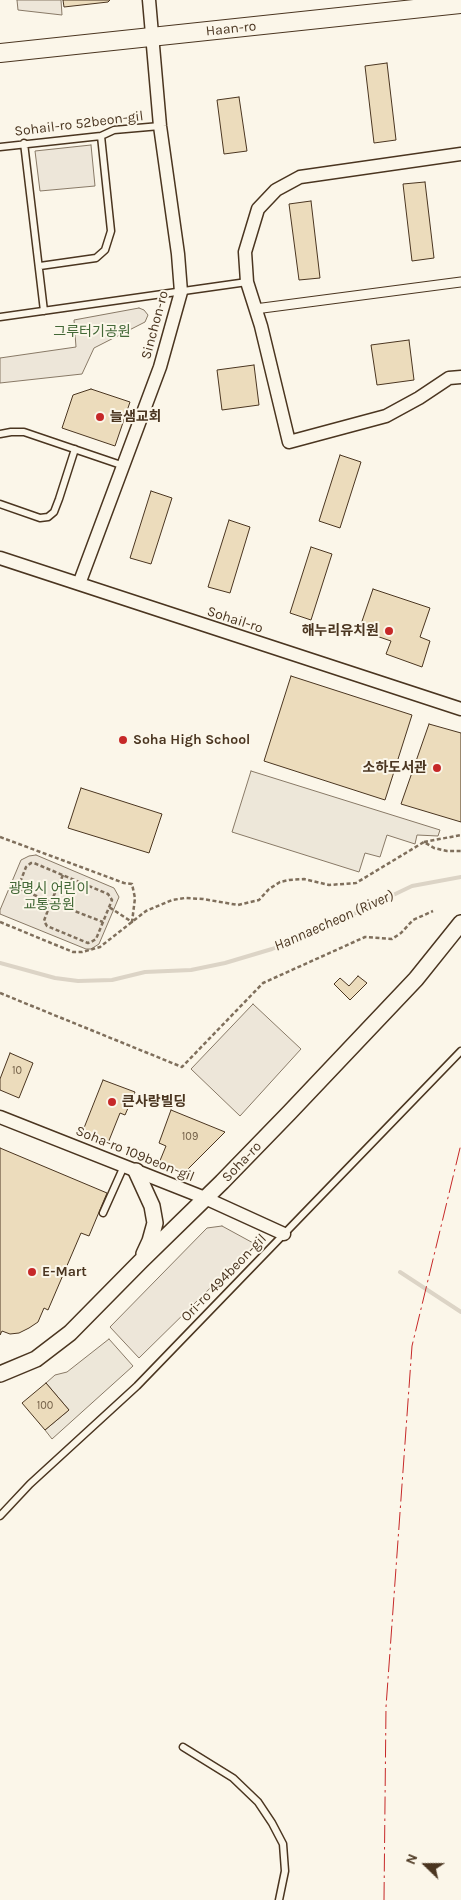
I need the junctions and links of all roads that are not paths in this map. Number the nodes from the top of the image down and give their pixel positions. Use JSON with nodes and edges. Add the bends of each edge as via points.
{"nodes":[{"id":1,"x":149,"y":0,"type":"edge"},
{"id":2,"x":461,"y":4,"type":"edge"},
{"id":3,"x":152,"y":37,"type":"junction"},
{"id":4,"x":0,"y":53,"type":"edge"},
{"id":5,"x":160,"y":126,"type":"junction"},
{"id":6,"x":101,"y":136,"type":"junction"},
{"id":7,"x":24,"y":143,"type":"junction"},
{"id":8,"x":0,"y":146,"type":"edge"},
{"id":9,"x":461,"y":154,"type":"edge"},
{"id":10,"x":40,"y":266,"type":"junction"},
{"id":11,"x":247,"y":282,"type":"junction"},
{"id":12,"x":461,"y":282,"type":"edge"},
{"id":13,"x":181,"y":292,"type":"junction"},
{"id":14,"x":255,"y":309,"type":"junction"},
{"id":15,"x":44,"y":311,"type":"junction"},
{"id":16,"x":0,"y":317,"type":"edge"},
{"id":17,"x":461,"y":377,"type":"edge"},
{"id":18,"x":0,"y":434,"type":"edge"},
{"id":19,"x":75,"y":449,"type":"junction"},
{"id":20,"x":124,"y":466,"type":"junction"},
{"id":21,"x":0,"y":504,"type":"edge"},
{"id":22,"x":0,"y":558,"type":"edge"},
{"id":23,"x":79,"y":584,"type":"junction"},
{"id":24,"x":461,"y":709,"type":"edge"},
{"id":25,"x":461,"y":924,"type":"edge"},
{"id":26,"x":461,"y":1051,"type":"edge"},
{"id":27,"x":0,"y":1117,"type":"edge"},
{"id":28,"x":130,"y":1169,"type":"junction"},
{"id":29,"x":205,"y":1198,"type":"junction"},
{"id":30,"x":103,"y":1213,"type":"dead end"},
{"id":31,"x":284,"y":1234,"type":"junction"},
{"id":32,"x":141,"y":1261,"type":"junction"},
{"id":33,"x":0,"y":1374,"type":"edge"},
{"id":34,"x":0,"y":1516,"type":"edge"},
{"id":35,"x":183,"y":1747,"type":"dead end"},
{"id":36,"x":279,"y":1900,"type":"edge"}],
"edges":[{"from":1,"to":3,"type":"street","name":"Sinchon-ro"},
{"from":2,"to":3,"type":"main road","name":"Haan-ro"},
{"from":3,"to":4,"type":"main road","name":"Haan-ro"},
{"from":3,"to":5,"type":"street","name":"Sinchon-ro"},
{"from":5,"to":6,"type":"lane","name":"Sohail-ro 52beon-gil","via":[[114,130]]},
{"from":5,"to":13,"type":"street","name":"Sinchon-ro"},
{"from":6,"to":7,"type":"lane","name":"Sohail-ro 52beon-gil"},
{"from":6,"to":10,"type":"lane","via":[[111,231],[105,250],[96,258]]},
{"from":7,"to":8,"type":"lane","name":"Sohail-ro 52beon-gil"},
{"from":7,"to":10,"type":"lane"},
{"from":9,"to":11,"type":"street","via":[[300,177],[276,190],[258,209],[245,252]]},
{"from":10,"to":15,"type":"lane"},
{"from":11,"to":13,"type":"lane"},
{"from":11,"to":14,"type":"street"},
{"from":12,"to":14,"type":"street"},
{"from":13,"to":15,"type":"lane"},
{"from":13,"to":20,"type":"street","name":"Sinchon-ro","via":[[160,367]]},
{"from":14,"to":17,"type":"street","via":[[289,442],[386,416],[449,378]]},
{"from":15,"to":16,"type":"lane"},
{"from":18,"to":19,"type":"lane","via":[[24,432]]},
{"from":19,"to":20,"type":"lane"},
{"from":19,"to":21,"type":"lane","via":[[54,512],[48,517],[40,518]]},
{"from":20,"to":23,"type":"street","name":"Sinchon-ro"},
{"from":22,"to":23,"type":"street","name":"Sohail-ro"},
{"from":23,"to":24,"type":"street","name":"Sohail-ro"},
{"from":25,"to":29,"type":"street","name":"Soha-ro","via":[[416,979]]},
{"from":26,"to":31,"type":"lane","name":"Ori-ro 494beon-gil"},
{"from":27,"to":28,"type":"street","name":"Soha-ro 109beon-gil"},
{"from":28,"to":29,"type":"street","name":"Soha-ro 109beon-gil"},
{"from":28,"to":30,"type":"lane"},
{"from":28,"to":32,"type":"street","via":[[152,1206],[155,1223]]},
{"from":29,"to":31,"type":"street","name":"Soha-ro 109beon-gil"},
{"from":29,"to":32,"type":"street","name":"Soha-ro"},
{"from":31,"to":34,"type":"lane","name":"Ori-ro 494beon-gil","via":[[137,1386],[30,1484]]},
{"from":32,"to":33,"type":"street","name":"Soha-ro","via":[[70,1333],[51,1348]]},
{"from":35,"to":36,"type":"lane","via":[[233,1778],[258,1802],[272,1823],[283,1844],[285,1871]]}]}
